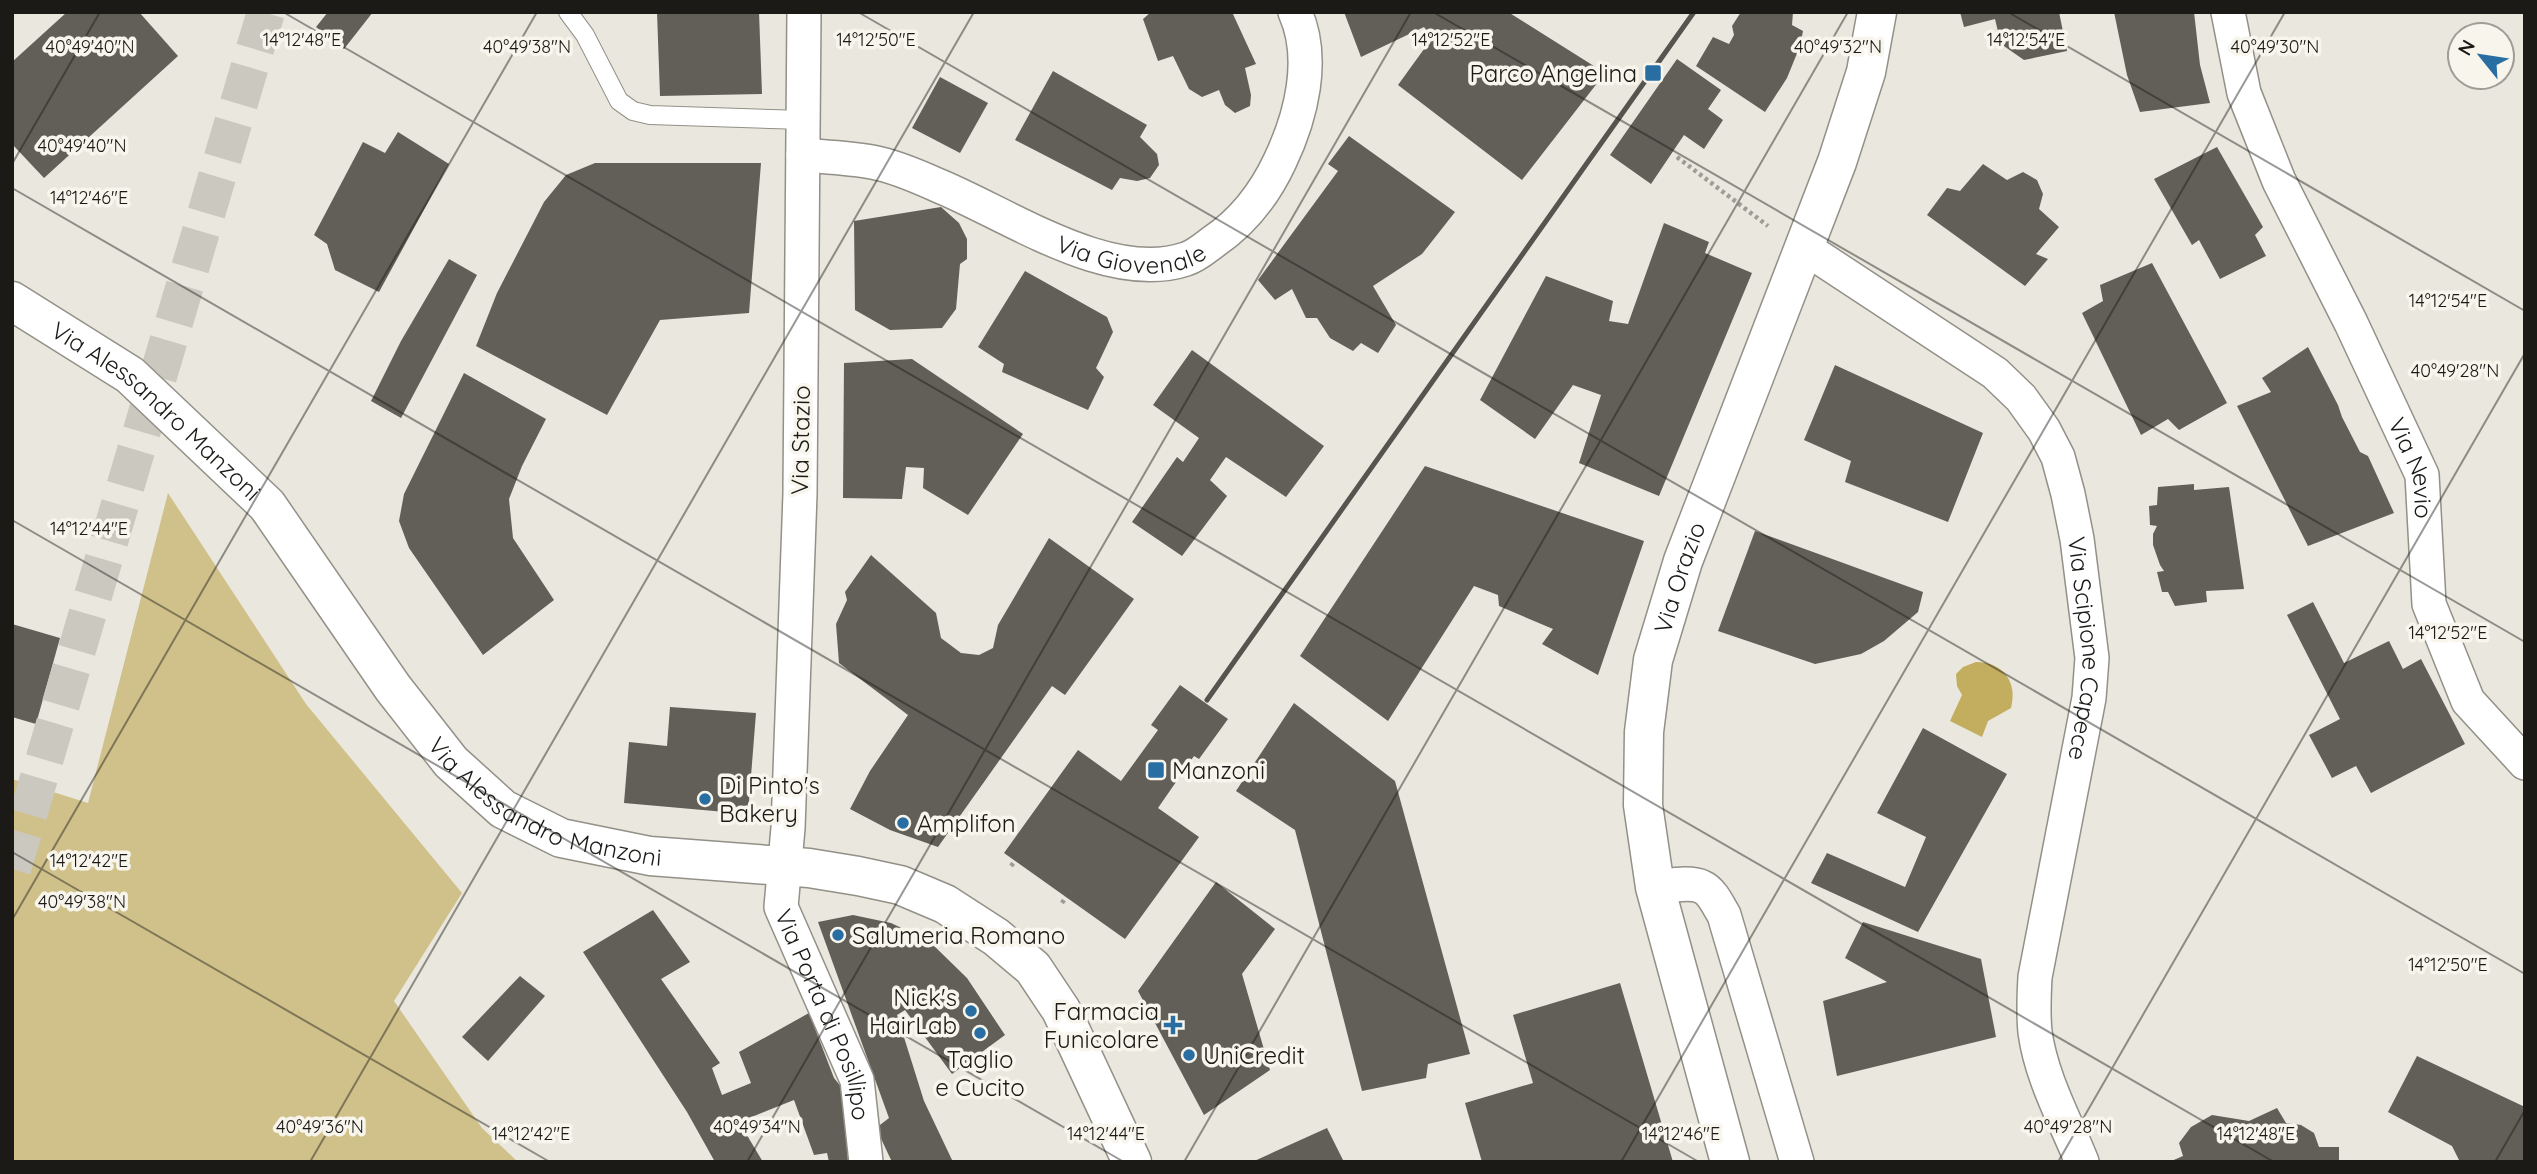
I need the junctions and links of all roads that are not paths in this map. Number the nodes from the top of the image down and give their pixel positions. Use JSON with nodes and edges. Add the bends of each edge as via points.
{"nodes":[{"id":1,"x":568,"y":12,"type":"edge"},
{"id":2,"x":804,"y":12,"type":"edge"},
{"id":3,"x":1295,"y":12,"type":"edge"},
{"id":4,"x":1877,"y":12,"type":"edge"},
{"id":5,"x":2228,"y":12,"type":"edge"},
{"id":6,"x":804,"y":120,"type":"junction"},
{"id":7,"x":803,"y":155,"type":"junction"},
{"id":8,"x":1790,"y":239,"type":"junction"},
{"id":9,"x":12,"y":302,"type":"edge"},
{"id":10,"x":2525,"y":763,"type":"edge"},
{"id":11,"x":785,"y":868,"type":"junction"},
{"id":12,"x":1655,"y":887,"type":"junction"},
{"id":13,"x":866,"y":1162,"type":"edge"},
{"id":14,"x":1132,"y":1162,"type":"edge"},
{"id":15,"x":1730,"y":1162,"type":"edge"},
{"id":16,"x":1797,"y":1162,"type":"edge"},
{"id":17,"x":2082,"y":1162,"type":"edge"}],
"edges":[{"from":1,"to":6,"type":"lane","via":[[619,101],[633,111]]},
{"from":2,"to":6,"type":"street","name":"Via Stazio"},
{"from":3,"to":7,"type":"street","name":"Via Giovenale","via":[[1302,27],[1304,83],[1290,139],[1268,185],[1232,229],[1188,259],[1129,265],[1097,258],[905,172],[873,162]]},
{"from":4,"to":8,"type":"street","name":"Via Orazio","via":[[1866,72],[1837,162]]},
{"from":5,"to":10,"type":"street","name":"Via Nevio","via":[[2244,93],[2279,181],[2422,475],[2429,604],[2468,701]]},
{"from":6,"to":7,"type":"street","name":"Via Stazio"},
{"from":7,"to":11,"type":"street","name":"Via Stazio","via":[[800,494]]},
{"from":8,"to":12,"type":"street","name":"Via Orazio","via":[[1653,660],[1644,732],[1643,805]]},
{"from":8,"to":17,"type":"street","name":"Via Scipione Capece","via":[[1995,373],[2021,398],[2057,457],[2077,539],[2092,658],[2089,698],[2033,1007],[2043,1066]]},
{"from":9,"to":11,"type":"street","name":"Via Alessandro Manzoni","via":[[130,374],[267,505],[393,688],[451,762],[503,809],[561,838],[650,856]]},
{"from":11,"to":13,"type":"street","name":"Via Porta di Posillipo","via":[[781,907],[857,1080]]},
{"from":11,"to":14,"type":"street","name":"Via Alessandro Manzoni","via":[[809,868],[900,885],[946,904],[1033,968],[1061,1010]]},
{"from":12,"to":15,"type":"street","name":"Via Orazio"},
{"from":12,"to":16,"type":"street","via":[[1703,887],[1724,915]]}]}
